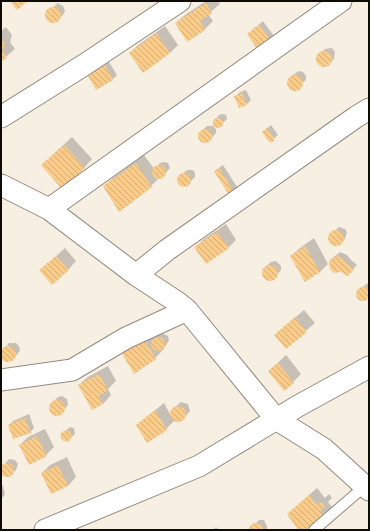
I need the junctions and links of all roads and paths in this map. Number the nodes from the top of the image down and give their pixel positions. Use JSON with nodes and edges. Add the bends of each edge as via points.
{"nodes":[{"id":1,"x":180,"y":1,"type":"edge"},
{"id":2,"x":341,"y":1,"type":"edge"},
{"id":3,"x":369,"y":109,"type":"edge"},
{"id":4,"x":1,"y":117,"type":"edge"},
{"id":5,"x":1,"y":185,"type":"edge"},
{"id":6,"x":49,"y":209,"type":"junction"},
{"id":7,"x":136,"y":275,"type":"junction"},
{"id":8,"x":186,"y":310,"type":"junction"},
{"id":9,"x":369,"y":367,"type":"edge"},
{"id":10,"x":1,"y":380,"type":"edge"},
{"id":11,"x":276,"y":419,"type":"junction"},
{"id":12,"x":367,"y":488,"type":"edge"},
{"id":13,"x":45,"y":530,"type":"edge"},
{"id":14,"x":314,"y":530,"type":"edge"}],
"edges":[{"from":1,"to":4,"type":"street"},
{"from":2,"to":6,"type":"street"},
{"from":3,"to":7,"type":"street","via":[[167,250]]},
{"from":5,"to":6,"type":"street"},
{"from":6,"to":7,"type":"street"},
{"from":7,"to":8,"type":"street"},
{"from":8,"to":10,"type":"street","via":[[126,338],[72,370]]},
{"from":8,"to":11,"type":"street"},
{"from":9,"to":11,"type":"street"},
{"from":11,"to":12,"type":"street","via":[[324,449]]},
{"from":11,"to":13,"type":"street","via":[[199,466]]},
{"from":12,"to":14,"type":"lane"}]}
